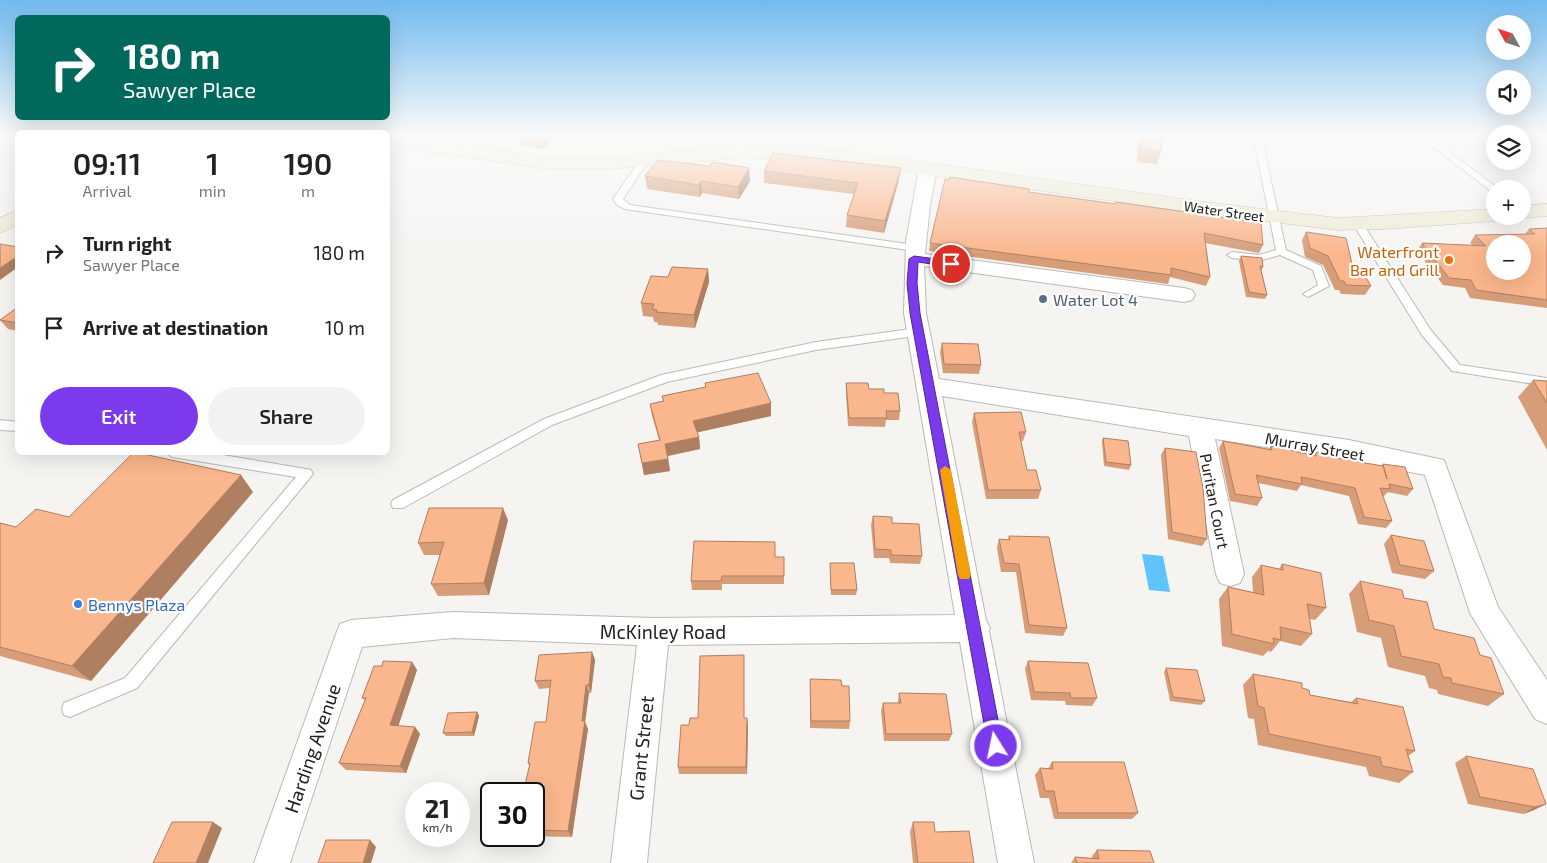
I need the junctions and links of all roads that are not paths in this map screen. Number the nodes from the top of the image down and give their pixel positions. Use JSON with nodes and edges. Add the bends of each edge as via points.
{"nodes":[{"id":1,"x":634,"y":175,"type":"edge"},
{"id":2,"x":926,"y":175,"type":"edge"},
{"id":3,"x":972,"y":175,"type":"edge"},
{"id":4,"x":1265,"y":175,"type":"edge"},
{"id":5,"x":1475,"y":175,"type":"edge"},
{"id":6,"x":1486,"y":183,"type":"edge"},
{"id":7,"x":1547,"y":210,"type":"edge"},
{"id":8,"x":1531,"y":211,"type":"edge"},
{"id":9,"x":1486,"y":215,"type":"edge"},
{"id":10,"x":15,"y":218,"type":"edge"},
{"id":11,"x":1273,"y":218,"type":"junction"},
{"id":12,"x":1358,"y":224,"type":"junction"},
{"id":13,"x":0,"y":227,"type":"edge"},
{"id":14,"x":1281,"y":252,"type":"junction"},
{"id":15,"x":915,"y":254,"type":"junction"},
{"id":16,"x":1232,"y":255,"type":"dead end"},
{"id":17,"x":1308,"y":294,"type":"dead end"},
{"id":18,"x":1184,"y":295,"type":"dead end"},
{"id":19,"x":918,"y":332,"type":"junction"},
{"id":20,"x":1547,"y":382,"type":"edge"},
{"id":21,"x":930,"y":386,"type":"junction"},
{"id":22,"x":0,"y":425,"type":"edge"},
{"id":23,"x":15,"y":427,"type":"edge"},
{"id":24,"x":1200,"y":428,"type":"junction"},
{"id":25,"x":190,"y":455,"type":"edge"},
{"id":26,"x":398,"y":504,"type":"dead end"},
{"id":27,"x":1230,"y":574,"type":"dead end"},
{"id":28,"x":975,"y":628,"type":"junction"},
{"id":29,"x":654,"y":632,"type":"junction"},
{"id":30,"x":351,"y":634,"type":"joint"},
{"id":31,"x":1547,"y":708,"type":"edge"},
{"id":32,"x":70,"y":709,"type":"dead end"},
{"id":33,"x":272,"y":863,"type":"edge"},
{"id":34,"x":629,"y":863,"type":"edge"},
{"id":35,"x":1016,"y":863,"type":"edge"}],
"edges":[{"from":1,"to":15,"type":"lane","via":[[618,199],[628,207]]},
{"from":2,"to":15,"type":"street"},
{"from":3,"to":11,"type":"main road","name":"Water Street"},
{"from":4,"to":11,"type":"lane"},
{"from":5,"to":6,"type":"lane"},
{"from":7,"to":8,"type":"main road"},
{"from":9,"to":12,"type":"main road","name":"Water Street"},
{"from":10,"to":13,"type":"main road"},
{"from":11,"to":12,"type":"main road","name":"Water Street"},
{"from":11,"to":14,"type":"lane"},
{"from":12,"to":20,"type":"lane","via":[[1426,332],[1456,368]]},
{"from":14,"to":16,"type":"lane","via":[[1259,258]]},
{"from":14,"to":17,"type":"lane","via":[[1317,268],[1324,286]]},
{"from":15,"to":18,"type":"street"},
{"from":15,"to":19,"type":"street","via":[[912,283]]},
{"from":19,"to":21,"type":"street"},
{"from":19,"to":26,"type":"lane","via":[[816,346],[665,378],[548,422]]},
{"from":21,"to":24,"type":"street","name":"Murray Street"},
{"from":21,"to":28,"type":"street"},
{"from":22,"to":23,"type":"lane"},
{"from":24,"to":27,"type":"street","name":"Puritan Court"},
{"from":24,"to":31,"type":"street","name":"Murray Street","via":[[1349,450],[1435,467],[1485,613]]},
{"from":25,"to":32,"type":"lane","via":[[306,474],[131,683]]},
{"from":28,"to":29,"type":"street","name":"McKinley Road"},
{"from":28,"to":35,"type":"street"},
{"from":29,"to":30,"type":"street","name":"McKinley Road","via":[[453,625]]},
{"from":29,"to":34,"type":"street","name":"Grant Street"},
{"from":30,"to":33,"type":"street","name":"Harding Avenue"}]}
